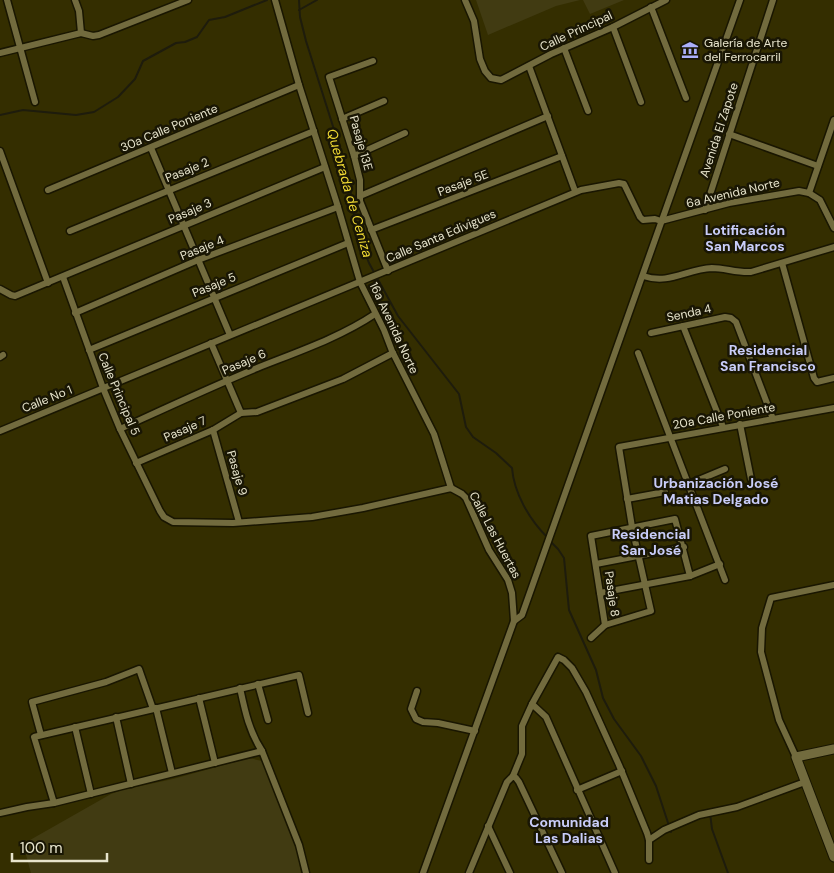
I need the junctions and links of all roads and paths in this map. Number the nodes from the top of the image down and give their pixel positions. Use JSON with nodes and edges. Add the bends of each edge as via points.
{"nodes":[{"id":1,"x":7,"y":0,"type":"edge"},
{"id":2,"x":75,"y":0,"type":"edge"},
{"id":3,"x":188,"y":0,"type":"edge"},
{"id":4,"x":465,"y":0,"type":"edge"},
{"id":5,"x":666,"y":0,"type":"edge"},
{"id":6,"x":740,"y":0,"type":"edge"},
{"id":7,"x":773,"y":0,"type":"edge"},
{"id":8,"x":176,"y":2,"type":"edge"},
{"id":9,"x":275,"y":2,"type":"edge"},
{"id":10,"x":651,"y":7,"type":"junction"},
{"id":11,"x":613,"y":27,"type":"junction"},
{"id":12,"x":81,"y":33,"type":"junction"},
{"id":13,"x":20,"y":47,"type":"junction"},
{"id":14,"x":564,"y":48,"type":"junction"},
{"id":15,"x":0,"y":53,"type":"edge"},
{"id":16,"x":373,"y":61,"type":"dead end"},
{"id":17,"x":528,"y":66,"type":"junction"},
{"id":18,"x":298,"y":85,"type":"junction"},
{"id":19,"x":686,"y":98,"type":"dead end"},
{"id":20,"x":384,"y":101,"type":"dead end"},
{"id":21,"x":35,"y":102,"type":"dead end"},
{"id":22,"x":641,"y":102,"type":"dead end"},
{"id":23,"x":588,"y":110,"type":"dead end"},
{"id":24,"x":548,"y":116,"type":"junction"},
{"id":25,"x":342,"y":119,"type":"junction"},
{"id":26,"x":834,"y":120,"type":"edge"},
{"id":27,"x":314,"y":130,"type":"junction"},
{"id":28,"x":405,"y":133,"type":"dead end"},
{"id":29,"x":728,"y":134,"type":"junction"},
{"id":30,"x":151,"y":148,"type":"junction"},
{"id":31,"x":0,"y":151,"type":"edge"},
{"id":32,"x":354,"y":156,"type":"junction"},
{"id":33,"x":562,"y":156,"type":"junction"},
{"id":34,"x":818,"y":166,"type":"junction"},
{"id":35,"x":325,"y":167,"type":"junction"},
{"id":36,"x":48,"y":190,"type":"dead end"},
{"id":37,"x":169,"y":190,"type":"junction"},
{"id":38,"x":575,"y":192,"type":"junction"},
{"id":39,"x":809,"y":193,"type":"junction"},
{"id":40,"x":360,"y":196,"type":"junction"},
{"id":41,"x":338,"y":207,"type":"junction"},
{"id":42,"x":705,"y":210,"type":"junction"},
{"id":43,"x":662,"y":221,"type":"junction"},
{"id":44,"x":184,"y":226,"type":"junction"},
{"id":45,"x":834,"y":228,"type":"edge"},
{"id":46,"x":372,"y":230,"type":"junction"},
{"id":47,"x":70,"y":231,"type":"dead end"},
{"id":48,"x":348,"y":243,"type":"junction"},
{"id":49,"x":834,"y":247,"type":"edge"},
{"id":50,"x":198,"y":260,"type":"junction"},
{"id":51,"x":782,"y":262,"type":"junction"},
{"id":52,"x":388,"y":271,"type":"junction"},
{"id":53,"x":643,"y":276,"type":"junction"},
{"id":54,"x":63,"y":277,"type":"junction"},
{"id":55,"x":360,"y":282,"type":"junction"},
{"id":56,"x":48,"y":283,"type":"junction"},
{"id":57,"x":0,"y":288,"type":"edge"},
{"id":58,"x":213,"y":297,"type":"junction"},
{"id":59,"x":75,"y":313,"type":"junction"},
{"id":60,"x":375,"y":314,"type":"junction"},
{"id":61,"x":683,"y":326,"type":"junction"},
{"id":62,"x":651,"y":332,"type":"dead end"},
{"id":63,"x":230,"y":335,"type":"junction"},
{"id":64,"x":211,"y":343,"type":"junction"},
{"id":65,"x":88,"y":350,"type":"junction"},
{"id":66,"x":393,"y":353,"type":"junction"},
{"id":67,"x":638,"y":353,"type":"dead end"},
{"id":68,"x":834,"y":378,"type":"edge"},
{"id":69,"x":227,"y":381,"type":"junction"},
{"id":70,"x":103,"y":388,"type":"junction"},
{"id":71,"x":834,"y":408,"type":"edge"},
{"id":72,"x":241,"y":413,"type":"junction"},
{"id":73,"x":773,"y":419,"type":"junction"},
{"id":74,"x":740,"y":424,"type":"junction"},
{"id":75,"x":723,"y":427,"type":"junction"},
{"id":76,"x":120,"y":428,"type":"junction"},
{"id":77,"x":213,"y":430,"type":"junction"},
{"id":78,"x":0,"y":431,"type":"edge"},
{"id":79,"x":671,"y":437,"type":"junction"},
{"id":80,"x":136,"y":463,"type":"junction"},
{"id":81,"x":725,"y":469,"type":"dead end"},
{"id":82,"x":751,"y":479,"type":"dead end"},
{"id":83,"x":689,"y":484,"type":"junction"},
{"id":84,"x":451,"y":488,"type":"junction"},
{"id":85,"x":665,"y":492,"type":"dead end"},
{"id":86,"x":627,"y":499,"type":"junction"},
{"id":87,"x":164,"y":517,"type":"joint"},
{"id":88,"x":239,"y":522,"type":"junction"},
{"id":89,"x":632,"y":527,"type":"junction"},
{"id":90,"x":684,"y":547,"type":"junction"},
{"id":91,"x":638,"y":556,"type":"junction"},
{"id":92,"x":596,"y":564,"type":"junction"},
{"id":93,"x":720,"y":564,"type":"junction"},
{"id":94,"x":690,"y":576,"type":"junction"},
{"id":95,"x":725,"y":580,"type":"dead end"},
{"id":96,"x":645,"y":584,"type":"junction"},
{"id":97,"x":834,"y":586,"type":"edge"},
{"id":98,"x":600,"y":593,"type":"junction"},
{"id":99,"x":514,"y":621,"type":"junction"},
{"id":100,"x":605,"y":625,"type":"junction"},
{"id":101,"x":591,"y":638,"type":"dead end"},
{"id":102,"x":258,"y":684,"type":"junction"},
{"id":103,"x":240,"y":688,"type":"junction"},
{"id":104,"x":418,"y":691,"type":"dead end"},
{"id":105,"x":199,"y":698,"type":"junction"},
{"id":106,"x":532,"y":704,"type":"junction"},
{"id":107,"x":155,"y":708,"type":"junction"},
{"id":108,"x":308,"y":713,"type":"dead end"},
{"id":109,"x":116,"y":717,"type":"junction"},
{"id":110,"x":268,"y":720,"type":"dead end"},
{"id":111,"x":75,"y":727,"type":"junction"},
{"id":112,"x":475,"y":731,"type":"junction"},
{"id":113,"x":42,"y":735,"type":"junction"},
{"id":114,"x":834,"y":749,"type":"edge"},
{"id":115,"x":262,"y":750,"type":"junction"},
{"id":116,"x":796,"y":757,"type":"junction"},
{"id":117,"x":215,"y":763,"type":"junction"},
{"id":118,"x":622,"y":771,"type":"junction"},
{"id":119,"x":172,"y":774,"type":"junction"},
{"id":120,"x":512,"y":776,"type":"junction"},
{"id":121,"x":805,"y":782,"type":"junction"},
{"id":122,"x":131,"y":784,"type":"junction"},
{"id":123,"x":577,"y":790,"type":"junction"},
{"id":124,"x":91,"y":794,"type":"junction"},
{"id":125,"x":54,"y":803,"type":"junction"},
{"id":126,"x":0,"y":813,"type":"edge"},
{"id":127,"x":488,"y":826,"type":"junction"},
{"id":128,"x":649,"y":840,"type":"junction"},
{"id":129,"x":834,"y":857,"type":"edge"},
{"id":130,"x":649,"y":860,"type":"dead end"},
{"id":131,"x":306,"y":873,"type":"edge"},
{"id":132,"x":423,"y":873,"type":"edge"},
{"id":133,"x":469,"y":873,"type":"edge"},
{"id":134,"x":510,"y":873,"type":"edge"},
{"id":135,"x":562,"y":873,"type":"edge"},
{"id":136,"x":615,"y":873,"type":"edge"}],
"edges":[{"from":1,"to":13,"type":"street"},
{"from":2,"to":12,"type":"street"},
{"from":3,"to":8,"type":"street"},
{"from":4,"to":17,"type":"street","name":"Calle Principal","via":[[474,21],[485,71],[495,80],[500,80]]},
{"from":5,"to":10,"type":"street","name":"Calle Principal"},
{"from":6,"to":43,"type":"street"},
{"from":7,"to":29,"type":"street","name":"Avenida El Zapote"},
{"from":8,"to":12,"type":"street","via":[[99,35]]},
{"from":9,"to":18,"type":"street","name":"16a Avenida Norte"},
{"from":10,"to":11,"type":"street","name":"Calle Principal"},
{"from":10,"to":19,"type":"street"},
{"from":11,"to":14,"type":"street","name":"Calle Principal"},
{"from":11,"to":22,"type":"street"},
{"from":12,"to":13,"type":"street"},
{"from":13,"to":15,"type":"street"},
{"from":13,"to":21,"type":"street"},
{"from":14,"to":17,"type":"street","name":"Calle Principal"},
{"from":14,"to":23,"type":"street"},
{"from":16,"to":25,"type":"street","name":"Pasaje 13E","via":[[329,77]]},
{"from":17,"to":24,"type":"street"},
{"from":18,"to":27,"type":"street","name":"16a Avenida Norte"},
{"from":18,"to":30,"type":"street","name":"30a Calle Poniente"},
{"from":20,"to":25,"type":"street"},
{"from":24,"to":33,"type":"street"},
{"from":24,"to":40,"type":"street"},
{"from":25,"to":32,"type":"street","name":"Pasaje 13E"},
{"from":26,"to":34,"type":"street"},
{"from":27,"to":35,"type":"street","name":"16a Avenida Norte"},
{"from":27,"to":37,"type":"street","name":"Pasaje 2"},
{"from":28,"to":32,"type":"street"},
{"from":29,"to":34,"type":"street"},
{"from":29,"to":42,"type":"street","name":"Avenida El Zapote"},
{"from":30,"to":36,"type":"street","name":"30a Calle Poniente"},
{"from":30,"to":37,"type":"street"},
{"from":31,"to":56,"type":"street"},
{"from":32,"to":40,"type":"street","name":"Pasaje 13E"},
{"from":33,"to":38,"type":"street"},
{"from":33,"to":46,"type":"street","name":"Pasaje 5E"},
{"from":34,"to":39,"type":"street"},
{"from":35,"to":41,"type":"street","name":"16a Avenida Norte"},
{"from":35,"to":44,"type":"street","name":"Pasaje 3"},
{"from":37,"to":44,"type":"street"},
{"from":37,"to":47,"type":"street","name":"Pasaje 2"},
{"from":38,"to":43,"type":"street","name":"Calle Santa Edivigues","via":[[622,183],[643,220]]},
{"from":38,"to":52,"type":"street","name":"Calle Santa Edivigues"},
{"from":39,"to":42,"type":"street","name":"6a Avenida Norte","via":[[795,191]]},
{"from":39,"to":45,"type":"street","via":[[820,200]]},
{"from":40,"to":46,"type":"street","name":"Pasaje 13E"},
{"from":41,"to":48,"type":"street","name":"16a Avenida Norte"},
{"from":41,"to":50,"type":"street","name":"Pasaje 4"},
{"from":42,"to":43,"type":"street","name":"6a Avenida Norte"},
{"from":43,"to":53,"type":"street"},
{"from":44,"to":50,"type":"street"},
{"from":44,"to":54,"type":"street","name":"Pasaje 3"},
{"from":46,"to":52,"type":"street","name":"Pasaje 13E"},
{"from":48,"to":55,"type":"street","name":"16a Avenida Norte"},
{"from":48,"to":58,"type":"street","name":"Pasaje 5"},
{"from":49,"to":51,"type":"street"},
{"from":50,"to":58,"type":"street"},
{"from":50,"to":59,"type":"street","name":"Pasaje 4"},
{"from":51,"to":53,"type":"street","via":[[751,272],[712,268],[660,280]]},
{"from":51,"to":68,"type":"street","via":[[817,382]]},
{"from":52,"to":55,"type":"street","name":"Calle Santa Edivigues"},
{"from":53,"to":99,"type":"street","via":[[522,615]]},
{"from":54,"to":56,"type":"street","name":"Pasaje 3"},
{"from":54,"to":59,"type":"street","name":"Calle Principal 5"},
{"from":55,"to":60,"type":"street","name":"16a Avenida Norte"},
{"from":55,"to":63,"type":"street","name":"Calle Santa Edivigues"},
{"from":56,"to":57,"type":"street","name":"Pasaje 3","via":[[15,296]]},
{"from":58,"to":63,"type":"street"},
{"from":58,"to":65,"type":"street","name":"Pasaje 5"},
{"from":59,"to":65,"type":"street","name":"Calle Principal 5"},
{"from":60,"to":66,"type":"street","name":"16a Avenida Norte"},
{"from":60,"to":69,"type":"street","name":"Pasaje 6","via":[[357,326]]},
{"from":61,"to":62,"type":"street","name":"Senda 4"},
{"from":61,"to":73,"type":"street","name":"Senda 4","via":[[725,317],[736,322]]},
{"from":61,"to":75,"type":"street"},
{"from":63,"to":64,"type":"street","name":"Calle Santa Edivigues"},
{"from":64,"to":69,"type":"street"},
{"from":64,"to":70,"type":"street","name":"Calle Santa Edivigues"},
{"from":65,"to":70,"type":"street","name":"Calle Principal 5"},
{"from":66,"to":72,"type":"street","via":[[343,379],[257,412]]},
{"from":66,"to":84,"type":"street","name":"16a Avenida Norte","via":[[434,434]]},
{"from":67,"to":79,"type":"street"},
{"from":69,"to":72,"type":"street"},
{"from":69,"to":76,"type":"street","name":"Pasaje 6"},
{"from":70,"to":76,"type":"street","name":"Calle Principal 5"},
{"from":70,"to":78,"type":"street","name":"Calle No 1"},
{"from":71,"to":73,"type":"street","name":"20a Calle Poniente"},
{"from":72,"to":77,"type":"street","name":"Pasaje 7"},
{"from":73,"to":74,"type":"street","name":"20a Calle Poniente"},
{"from":74,"to":75,"type":"street","name":"20a Calle Poniente"},
{"from":74,"to":82,"type":"street"},
{"from":75,"to":79,"type":"street","name":"20a Calle Poniente"},
{"from":76,"to":80,"type":"street","name":"Calle Principal 5"},
{"from":77,"to":80,"type":"street","name":"Pasaje 7"},
{"from":77,"to":88,"type":"street","name":"Pasaje 9"},
{"from":79,"to":83,"type":"street"},
{"from":79,"to":86,"type":"street","name":"20a Calle Poniente","via":[[619,447]]},
{"from":80,"to":87,"type":"street","name":"Calle Principal 5"},
{"from":81,"to":83,"type":"street"},
{"from":83,"to":93,"type":"street"},
{"from":84,"to":88,"type":"street","name":"Calle Las Huertas","via":[[363,508]]},
{"from":84,"to":99,"type":"street","name":"Calle Las Huertas","via":[[466,498],[486,546],[508,580]]},
{"from":85,"to":86,"type":"street"},
{"from":86,"to":89,"type":"street"},
{"from":87,"to":88,"type":"street","name":"Calle Las Huertas","via":[[183,524]]},
{"from":89,"to":90,"type":"street","via":[[675,519]]},
{"from":89,"to":91,"type":"street"},
{"from":89,"to":92,"type":"street","name":"Pasaje 8","via":[[590,536]]},
{"from":90,"to":91,"type":"street"},
{"from":90,"to":94,"type":"street"},
{"from":91,"to":92,"type":"street"},
{"from":91,"to":96,"type":"street"},
{"from":92,"to":98,"type":"street","name":"Pasaje 8"},
{"from":93,"to":94,"type":"street"},
{"from":93,"to":95,"type":"street"},
{"from":94,"to":96,"type":"street"},
{"from":96,"to":98,"type":"street"},
{"from":96,"to":100,"type":"street","via":[[651,611]]},
{"from":97,"to":116,"type":"street","via":[[771,598],[762,628],[761,652],[779,720]]},
{"from":98,"to":100,"type":"street","name":"Pasaje 8"},
{"from":99,"to":112,"type":"street","name":"Calle Las Huertas"},
{"from":100,"to":101,"type":"street"},
{"from":102,"to":103,"type":"street"},
{"from":102,"to":108,"type":"street","via":[[299,675]]},
{"from":102,"to":110,"type":"street"},
{"from":103,"to":105,"type":"street"},
{"from":103,"to":115,"type":"street","via":[[248,724]]},
{"from":104,"to":112,"type":"street","via":[[411,709],[416,719]]},
{"from":105,"to":107,"type":"street"},
{"from":105,"to":117,"type":"street"},
{"from":106,"to":118,"type":"street","via":[[558,657],[564,660],[586,692]]},
{"from":106,"to":120,"type":"street","via":[[523,720],[522,754]]},
{"from":106,"to":123,"type":"street","via":[[546,717]]},
{"from":107,"to":109,"type":"street"},
{"from":107,"to":113,"type":"street","via":[[139,669],[32,702]]},
{"from":107,"to":119,"type":"street"},
{"from":109,"to":111,"type":"street"},
{"from":109,"to":122,"type":"street"},
{"from":111,"to":113,"type":"street"},
{"from":111,"to":124,"type":"street"},
{"from":112,"to":132,"type":"street","name":"Calle Las Huertas"},
{"from":113,"to":125,"type":"street","via":[[34,737]]},
{"from":114,"to":116,"type":"street"},
{"from":115,"to":117,"type":"street"},
{"from":115,"to":131,"type":"street","via":[[300,845]]},
{"from":116,"to":121,"type":"street"},
{"from":117,"to":119,"type":"street"},
{"from":118,"to":123,"type":"street"},
{"from":118,"to":128,"type":"street"},
{"from":119,"to":122,"type":"street"},
{"from":120,"to":127,"type":"street","via":[[506,782]]},
{"from":120,"to":135,"type":"street","via":[[519,782]]},
{"from":121,"to":128,"type":"street","via":[[738,807],[699,815]]},
{"from":121,"to":129,"type":"street"},
{"from":122,"to":124,"type":"street"},
{"from":123,"to":136,"type":"street"},
{"from":124,"to":125,"type":"street"},
{"from":125,"to":126,"type":"street"},
{"from":127,"to":133,"type":"street"},
{"from":127,"to":134,"type":"street"},
{"from":128,"to":130,"type":"street"}]}
